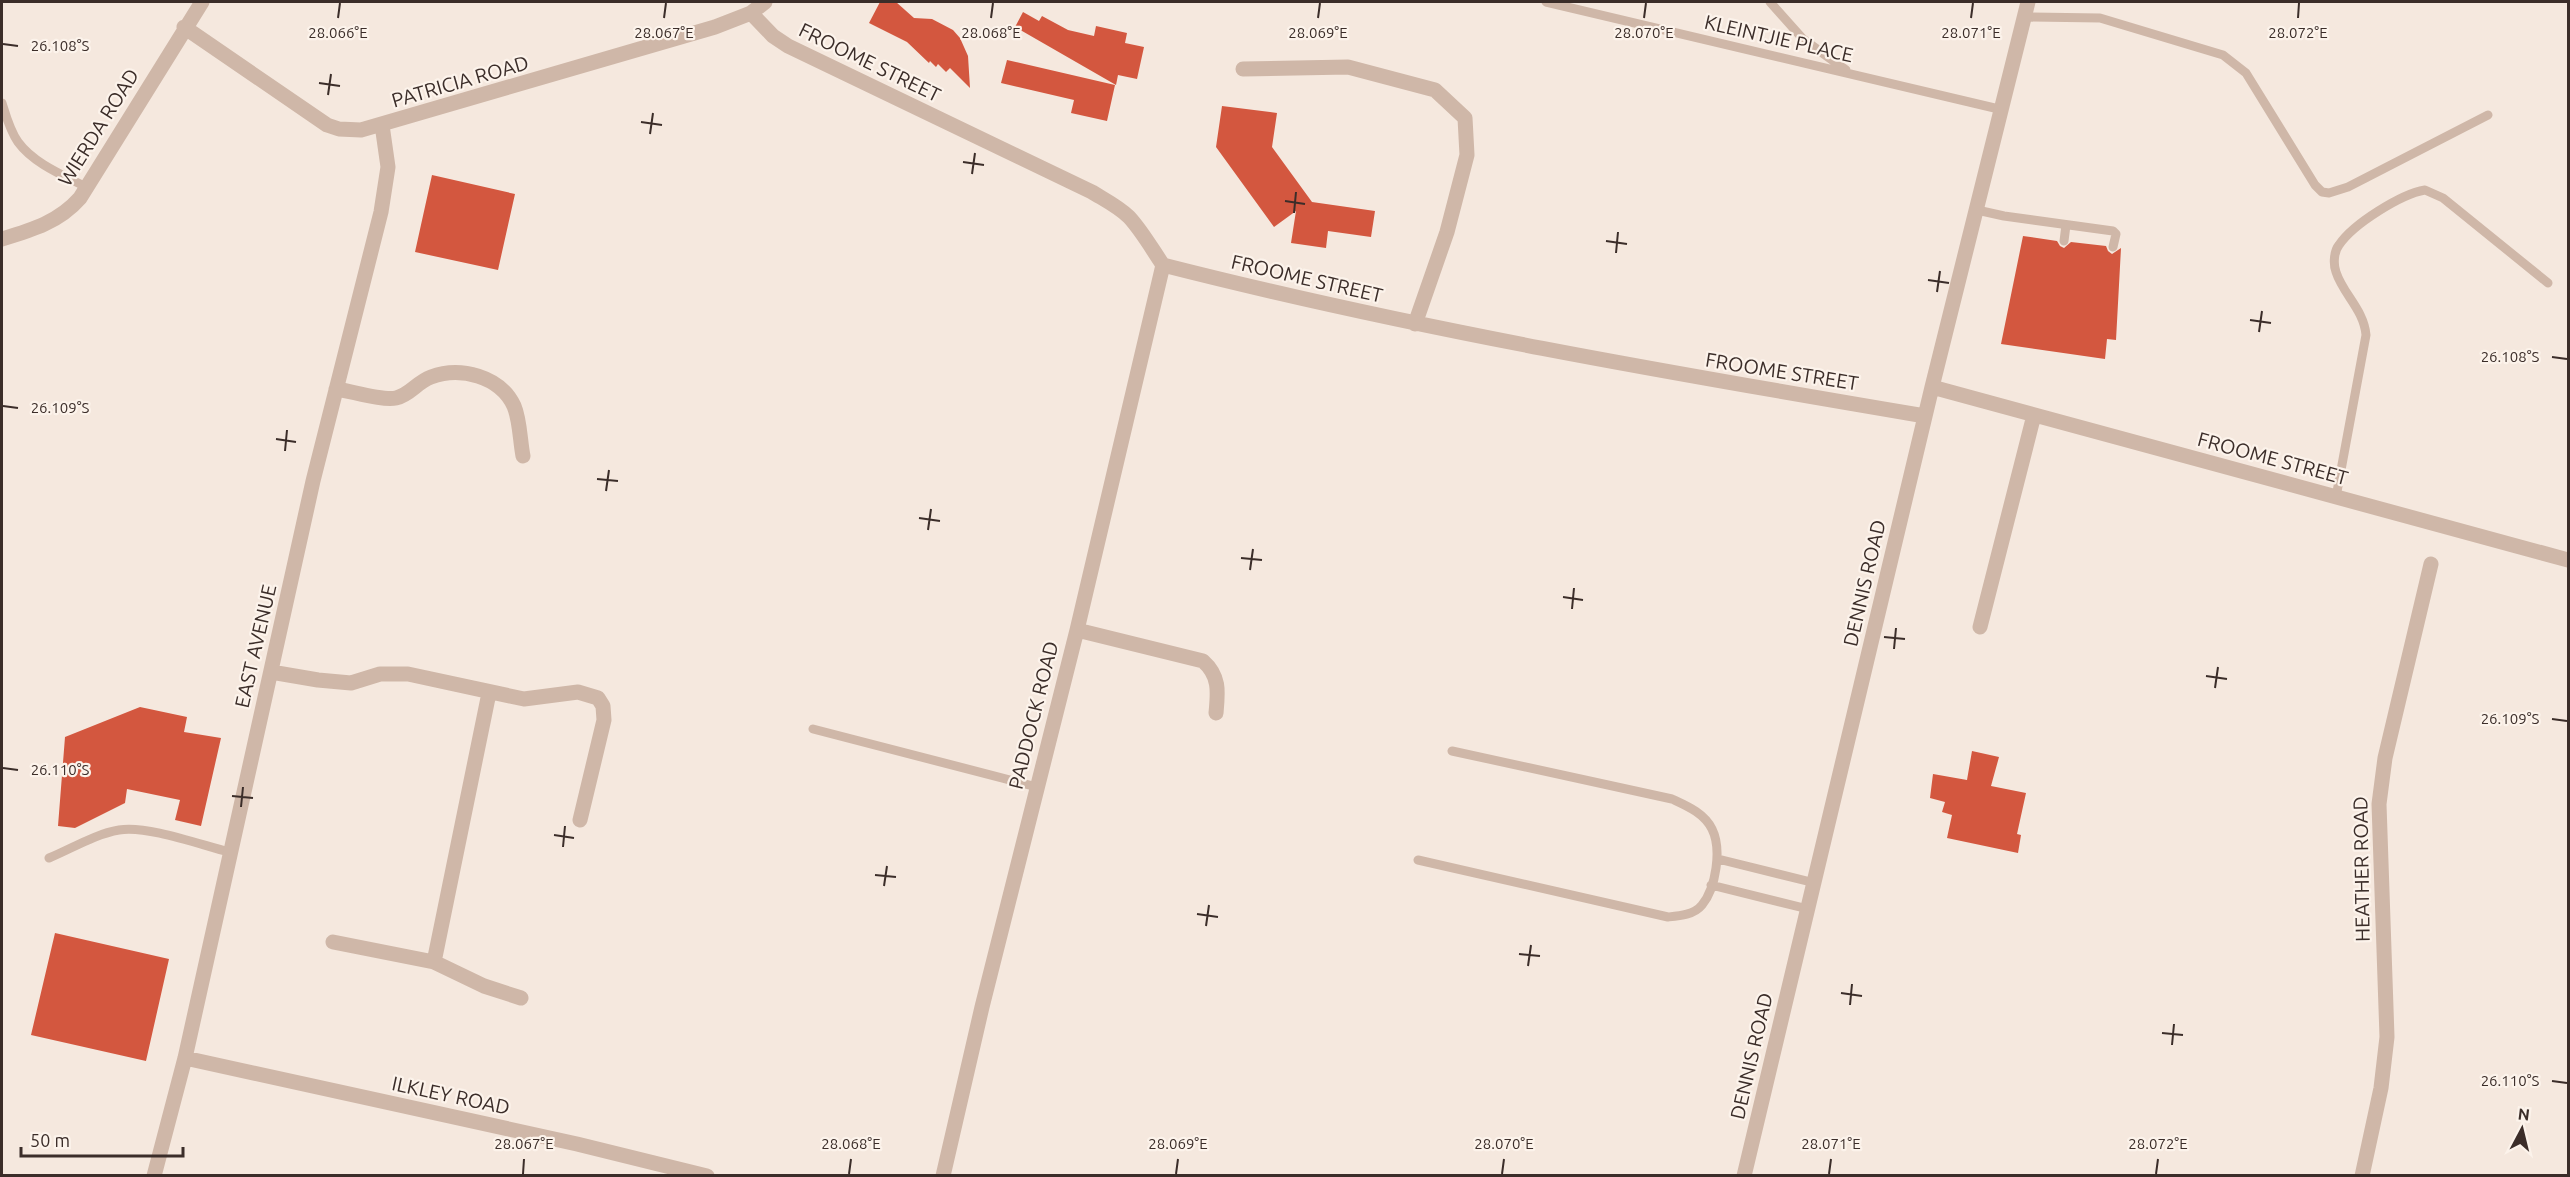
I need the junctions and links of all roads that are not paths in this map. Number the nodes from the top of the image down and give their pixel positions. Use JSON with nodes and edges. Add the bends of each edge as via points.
{"nodes":[{"id":1,"x":202,"y":2,"type":"edge"},
{"id":2,"x":765,"y":2,"type":"edge"},
{"id":3,"x":1546,"y":2,"type":"edge"},
{"id":4,"x":1770,"y":2,"type":"edge"},
{"id":5,"x":2028,"y":2,"type":"edge"},
{"id":6,"x":751,"y":13,"type":"junction"},
{"id":7,"x":2024,"y":17,"type":"junction"},
{"id":8,"x":184,"y":27,"type":"junction"},
{"id":9,"x":1243,"y":69,"type":"dead end"},
{"id":10,"x":1851,"y":74,"type":"junction"},
{"id":11,"x":2,"y":103,"type":"edge"},
{"id":12,"x":2002,"y":110,"type":"junction"},
{"id":13,"x":2488,"y":115,"type":"dead end"},
{"id":14,"x":382,"y":125,"type":"junction"},
{"id":15,"x":88,"y":188,"type":"junction"},
{"id":16,"x":1977,"y":210,"type":"junction"},
{"id":17,"x":2066,"y":225,"type":"junction"},
{"id":18,"x":2,"y":239,"type":"edge"},
{"id":19,"x":2064,"y":242,"type":"dead end"},
{"id":20,"x":2113,"y":247,"type":"dead end"},
{"id":21,"x":1163,"y":265,"type":"junction"},
{"id":22,"x":2548,"y":283,"type":"dead end"},
{"id":23,"x":1415,"y":324,"type":"junction"},
{"id":24,"x":1932,"y":387,"type":"junction"},
{"id":25,"x":336,"y":389,"type":"junction"},
{"id":26,"x":2034,"y":415,"type":"junction"},
{"id":27,"x":1925,"y":416,"type":"junction"},
{"id":28,"x":523,"y":456,"type":"dead end"},
{"id":29,"x":2336,"y":497,"type":"junction"},
{"id":30,"x":2568,"y":560,"type":"edge"},
{"id":31,"x":2432,"y":564,"type":"dead end"},
{"id":32,"x":1980,"y":627,"type":"dead end"},
{"id":33,"x":1077,"y":630,"type":"junction"},
{"id":34,"x":271,"y":672,"type":"junction"},
{"id":35,"x":489,"y":693,"type":"junction"},
{"id":36,"x":1216,"y":713,"type":"dead end"},
{"id":37,"x":813,"y":729,"type":"dead end"},
{"id":38,"x":1452,"y":751,"type":"dead end"},
{"id":39,"x":1037,"y":787,"type":"junction"},
{"id":40,"x":580,"y":820,"type":"dead end"},
{"id":41,"x":230,"y":852,"type":"junction"},
{"id":42,"x":49,"y":858,"type":"dead end"},
{"id":43,"x":1718,"y":859,"type":"junction"},
{"id":44,"x":1418,"y":860,"type":"dead end"},
{"id":45,"x":1815,"y":883,"type":"junction"},
{"id":46,"x":1711,"y":885,"type":"junction"},
{"id":47,"x":1808,"y":909,"type":"junction"},
{"id":48,"x":333,"y":942,"type":"dead end"},
{"id":49,"x":434,"y":962,"type":"junction"},
{"id":50,"x":521,"y":998,"type":"dead end"},
{"id":51,"x":185,"y":1058,"type":"junction"},
{"id":52,"x":154,"y":1176,"type":"edge"},
{"id":53,"x":707,"y":1176,"type":"edge"},
{"id":54,"x":943,"y":1176,"type":"edge"},
{"id":55,"x":1744,"y":1176,"type":"edge"},
{"id":56,"x":2362,"y":1176,"type":"edge"}],
"edges":[{"from":1,"to":8,"type":"street","name":"WIERDA ROAD"},
{"from":2,"to":6,"type":"street","name":"PATRICIA ROAD"},
{"from":3,"to":10,"type":"lane","name":"KLEINTJIE PLACE"},
{"from":4,"to":10,"type":"lane","via":[[1803,39]]},
{"from":5,"to":7,"type":"street","name":"DENNIS ROAD"},
{"from":6,"to":14,"type":"street","name":"PATRICIA ROAD"},
{"from":6,"to":21,"type":"street","name":"FROOME STREET","via":[[788,46],[1114,205],[1138,228]]},
{"from":7,"to":12,"type":"street","name":"DENNIS ROAD"},
{"from":7,"to":13,"type":"lane","via":[[2100,18],[2223,55],[2246,73],[2322,192],[2365,180]]},
{"from":8,"to":14,"type":"street","name":"PATRICIA ROAD","via":[[327,125],[361,130]]},
{"from":8,"to":15,"type":"street","name":"WIERDA ROAD"},
{"from":9,"to":23,"type":"street","via":[[1348,67],[1435,90],[1465,118],[1467,155],[1447,231]]},
{"from":10,"to":12,"type":"lane","name":"KLEINTJIE PLACE"},
{"from":11,"to":15,"type":"lane","via":[[13,133],[26,150]]},
{"from":12,"to":16,"type":"street","name":"DENNIS ROAD"},
{"from":14,"to":25,"type":"street","name":"EAST AVENUE","via":[[387,182]]},
{"from":15,"to":18,"type":"street","name":"WIERDA ROAD","via":[[57,219]]},
{"from":16,"to":17,"type":"lane"},
{"from":16,"to":24,"type":"street","name":"DENNIS ROAD"},
{"from":17,"to":19,"type":"lane"},
{"from":17,"to":20,"type":"lane","via":[[2113,231]]},
{"from":21,"to":23,"type":"street","name":"FROOME STREET"},
{"from":21,"to":33,"type":"street","name":"PADDOCK ROAD"},
{"from":22,"to":29,"type":"lane","via":[[2443,198],[2425,190],[2391,203],[2338,245],[2336,272],[2361,316],[2366,335]]},
{"from":23,"to":27,"type":"street","name":"FROOME STREET","via":[[1640,368]]},
{"from":24,"to":26,"type":"street","name":"FROOME STREET"},
{"from":24,"to":27,"type":"street","name":"DENNIS ROAD"},
{"from":25,"to":28,"type":"street","via":[[394,399],[410,392],[421,381],[444,372],[467,373],[500,385],[514,407]]},
{"from":25,"to":34,"type":"street","name":"EAST AVENUE"},
{"from":26,"to":29,"type":"street","name":"FROOME STREET"},
{"from":26,"to":32,"type":"street"},
{"from":27,"to":45,"type":"street","name":"DENNIS ROAD"},
{"from":29,"to":30,"type":"street","name":"FROOME STREET"},
{"from":31,"to":56,"type":"street","name":"HEATHER ROAD","via":[[2382,778],[2379,834],[2386,1064]]},
{"from":33,"to":36,"type":"street","via":[[1203,662],[1216,679]]},
{"from":33,"to":39,"type":"street","name":"PADDOCK ROAD"},
{"from":34,"to":35,"type":"street","via":[[351,683],[380,674],[408,674]]},
{"from":34,"to":41,"type":"street","name":"EAST AVENUE"},
{"from":35,"to":40,"type":"street","via":[[524,699],[578,692],[598,698],[604,720]]},
{"from":35,"to":49,"type":"street"},
{"from":37,"to":39,"type":"lane"},
{"from":38,"to":43,"type":"lane","via":[[1672,799],[1694,808],[1711,827]]},
{"from":39,"to":54,"type":"street","name":"PADDOCK ROAD"},
{"from":41,"to":42,"type":"lane","via":[[125,829]]},
{"from":41,"to":51,"type":"street","name":"EAST AVENUE"},
{"from":43,"to":45,"type":"lane"},
{"from":43,"to":46,"type":"lane"},
{"from":44,"to":46,"type":"lane","via":[[1668,917],[1685,916],[1702,906]]},
{"from":45,"to":47,"type":"street","name":"DENNIS ROAD"},
{"from":46,"to":47,"type":"lane"},
{"from":47,"to":55,"type":"street","name":"DENNIS ROAD"},
{"from":48,"to":49,"type":"street"},
{"from":49,"to":50,"type":"street","via":[[484,986]]},
{"from":51,"to":52,"type":"street","name":"EAST AVENUE"},
{"from":51,"to":53,"type":"street","name":"ILKLEY ROAD"}]}
